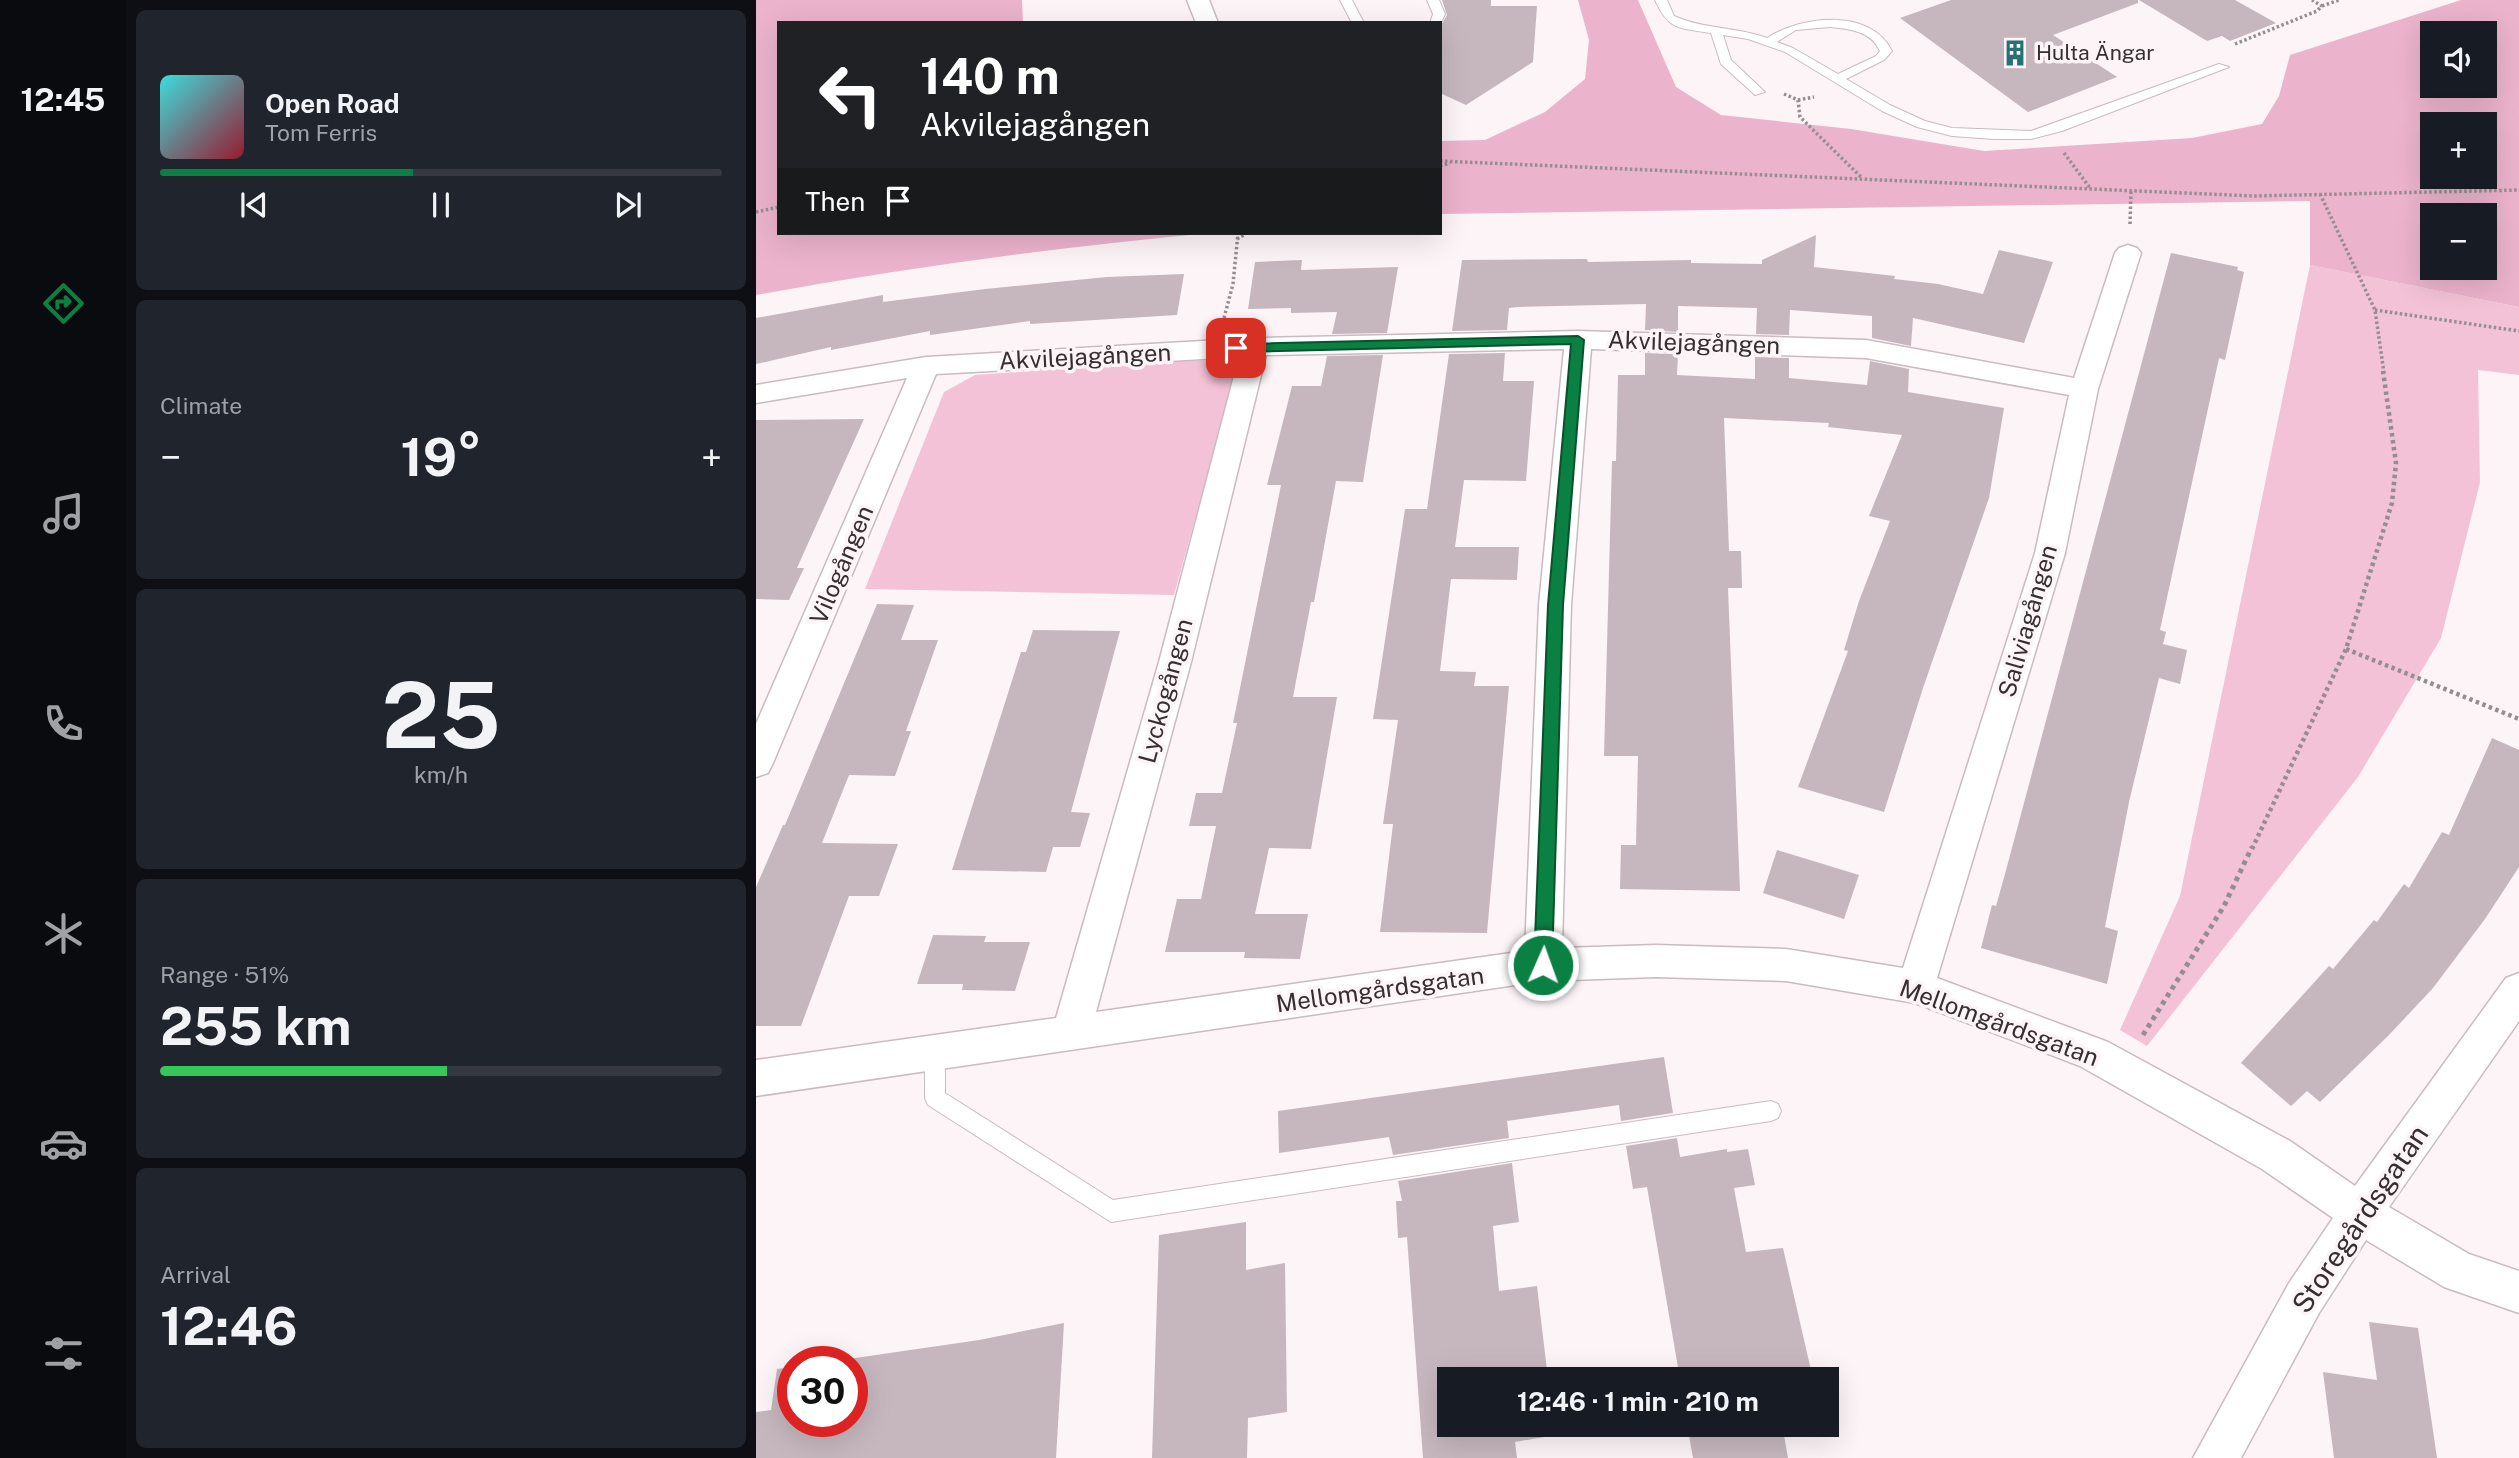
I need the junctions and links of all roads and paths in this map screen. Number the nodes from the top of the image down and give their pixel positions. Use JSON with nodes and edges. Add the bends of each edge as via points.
{"nodes":[{"id":1,"x":1198,"y":0,"type":"edge"},
{"id":2,"x":1346,"y":0,"type":"edge"},
{"id":3,"x":1433,"y":0,"type":"edge"},
{"id":4,"x":1661,"y":0,"type":"edge"},
{"id":5,"x":2312,"y":0,"type":"edge"},
{"id":6,"x":2339,"y":0,"type":"edge"},
{"id":7,"x":2322,"y":6,"type":"junction"},
{"id":8,"x":1206,"y":21,"type":"edge"},
{"id":9,"x":1357,"y":21,"type":"edge"},
{"id":10,"x":1437,"y":21,"type":"edge"},
{"id":11,"x":1716,"y":30,"type":"junction"},
{"id":12,"x":1769,"y":42,"type":"junction"},
{"id":13,"x":2223,"y":67,"type":"joint"},
{"id":14,"x":1837,"y":79,"type":"junction"},
{"id":15,"x":1759,"y":92,"type":"joint"},
{"id":16,"x":2058,"y":128,"type":"junction"},
{"id":17,"x":1442,"y":163,"type":"edge"},
{"id":18,"x":1861,"y":177,"type":"junction"},
{"id":19,"x":2090,"y":188,"type":"junction"},
{"id":20,"x":2519,"y":190,"type":"edge"},
{"id":21,"x":2320,"y":194,"type":"junction"},
{"id":22,"x":777,"y":207,"type":"edge"},
{"id":23,"x":756,"y":212,"type":"edge"},
{"id":24,"x":1238,"y":235,"type":"edge"},
{"id":25,"x":1244,"y":235,"type":"edge"},
{"id":26,"x":1237,"y":239,"type":"junction"},
{"id":27,"x":2128,"y":253,"type":"dead end"},
{"id":28,"x":2375,"y":310,"type":"junction"},
{"id":29,"x":2519,"y":331,"type":"edge"},
{"id":30,"x":1578,"y":340,"type":"junction"},
{"id":31,"x":1255,"y":347,"type":"junction"},
{"id":32,"x":1215,"y":349,"type":"junction"},
{"id":33,"x":926,"y":366,"type":"junction"},
{"id":34,"x":2084,"y":389,"type":"junction"},
{"id":35,"x":756,"y":394,"type":"edge"},
{"id":36,"x":2347,"y":649,"type":"junction"},
{"id":37,"x":2519,"y":719,"type":"edge"},
{"id":38,"x":756,"y":764,"type":"edge"},
{"id":39,"x":1543,"y":965,"type":"junction"},
{"id":40,"x":1916,"y":987,"type":"junction"},
{"id":41,"x":2519,"y":990,"type":"edge"},
{"id":42,"x":1071,"y":1033,"type":"junction"},
{"id":43,"x":935,"y":1052,"type":"junction"},
{"id":44,"x":2123,"y":1070,"type":"junction"},
{"id":45,"x":756,"y":1078,"type":"edge"},
{"id":46,"x":1771,"y":1111,"type":"dead end"},
{"id":47,"x":2360,"y":1213,"type":"junction"},
{"id":48,"x":2519,"y":1292,"type":"edge"},
{"id":49,"x":2216,"y":1458,"type":"edge"}],
"edges":[{"from":1,"to":8,"type":"street"},
{"from":2,"to":9,"type":"lane"},
{"from":3,"to":10,"type":"lane","via":[[1439,14]]},
{"from":4,"to":11,"type":"lane","via":[[1669,18]]},
{"from":5,"to":7,"type":"path"},
{"from":6,"to":7,"type":"path"},
{"from":7,"to":13,"type":"path","via":[[2304,18],[2204,56]]},
{"from":11,"to":12,"type":"lane"},
{"from":11,"to":15,"type":"lane","via":[[1726,61]]},
{"from":12,"to":14,"type":"lane"},
{"from":12,"to":14,"type":"lane","via":[[1792,28],[1832,23],[1856,27],[1885,44],[1880,58]]},
{"from":13,"to":16,"type":"lane"},
{"from":14,"to":16,"type":"lane","via":[[1885,108],[1952,132],[2031,135]]},
{"from":15,"to":18,"type":"path","via":[[1780,92],[1798,100],[1800,117]]},
{"from":16,"to":19,"type":"path","via":[[2065,158]]},
{"from":17,"to":18,"type":"path"},
{"from":18,"to":19,"type":"path"},
{"from":19,"to":21,"type":"path","via":[[2254,196]]},
{"from":20,"to":21,"type":"path"},
{"from":21,"to":28,"type":"path"},
{"from":22,"to":23,"type":"path"},
{"from":24,"to":26,"type":"path"},
{"from":25,"to":26,"type":"path"},
{"from":26,"to":32,"type":"path","via":[[1233,284]]},
{"from":27,"to":34,"type":"street","name":"Saliviagången"},
{"from":28,"to":29,"type":"path"},
{"from":28,"to":36,"type":"path","via":[[2396,463],[2392,503]]},
{"from":30,"to":31,"type":"street","name":"Akvilejagången"},
{"from":30,"to":34,"type":"street","name":"Akvilejagången","via":[[1866,349]]},
{"from":30,"to":39,"type":"street","via":[[1555,605]]},
{"from":31,"to":32,"type":"street","name":"Akvilejagången"},
{"from":31,"to":42,"type":"street","name":"Lyckogången","via":[[1175,662]]},
{"from":32,"to":33,"type":"street","name":"Akvilejagången"},
{"from":33,"to":35,"type":"street","name":"Akvilejagången"},
{"from":33,"to":38,"type":"street","name":"Vilogången"},
{"from":34,"to":40,"type":"street","name":"Saliviagången","via":[[2050,552]]},
{"from":36,"to":37,"type":"path"},
{"from":36,"to":44,"type":"path","via":[[2224,906]]},
{"from":39,"to":40,"type":"street","name":"Mellomgårdsgatan","via":[[1656,961],[1786,965]]},
{"from":39,"to":42,"type":"street","name":"Mellomgårdsgatan"},
{"from":40,"to":44,"type":"street","name":"Mellomgårdsgatan"},
{"from":41,"to":47,"type":"street","name":"Storegårdsgatan"},
{"from":42,"to":43,"type":"street","name":"Mellomgårdsgatan"},
{"from":43,"to":45,"type":"street","name":"Mellomgårdsgatan"},
{"from":43,"to":46,"type":"lane","via":[[935,1098],[1111,1211]]},
{"from":44,"to":47,"type":"street","name":"Mellomgårdsgatan","via":[[2276,1155]]},
{"from":47,"to":48,"type":"street","name":"Mellomgårdsgatan","via":[[2459,1272]]},
{"from":47,"to":49,"type":"street","name":"Storegårdsgatan","via":[[2304,1298]]}]}
